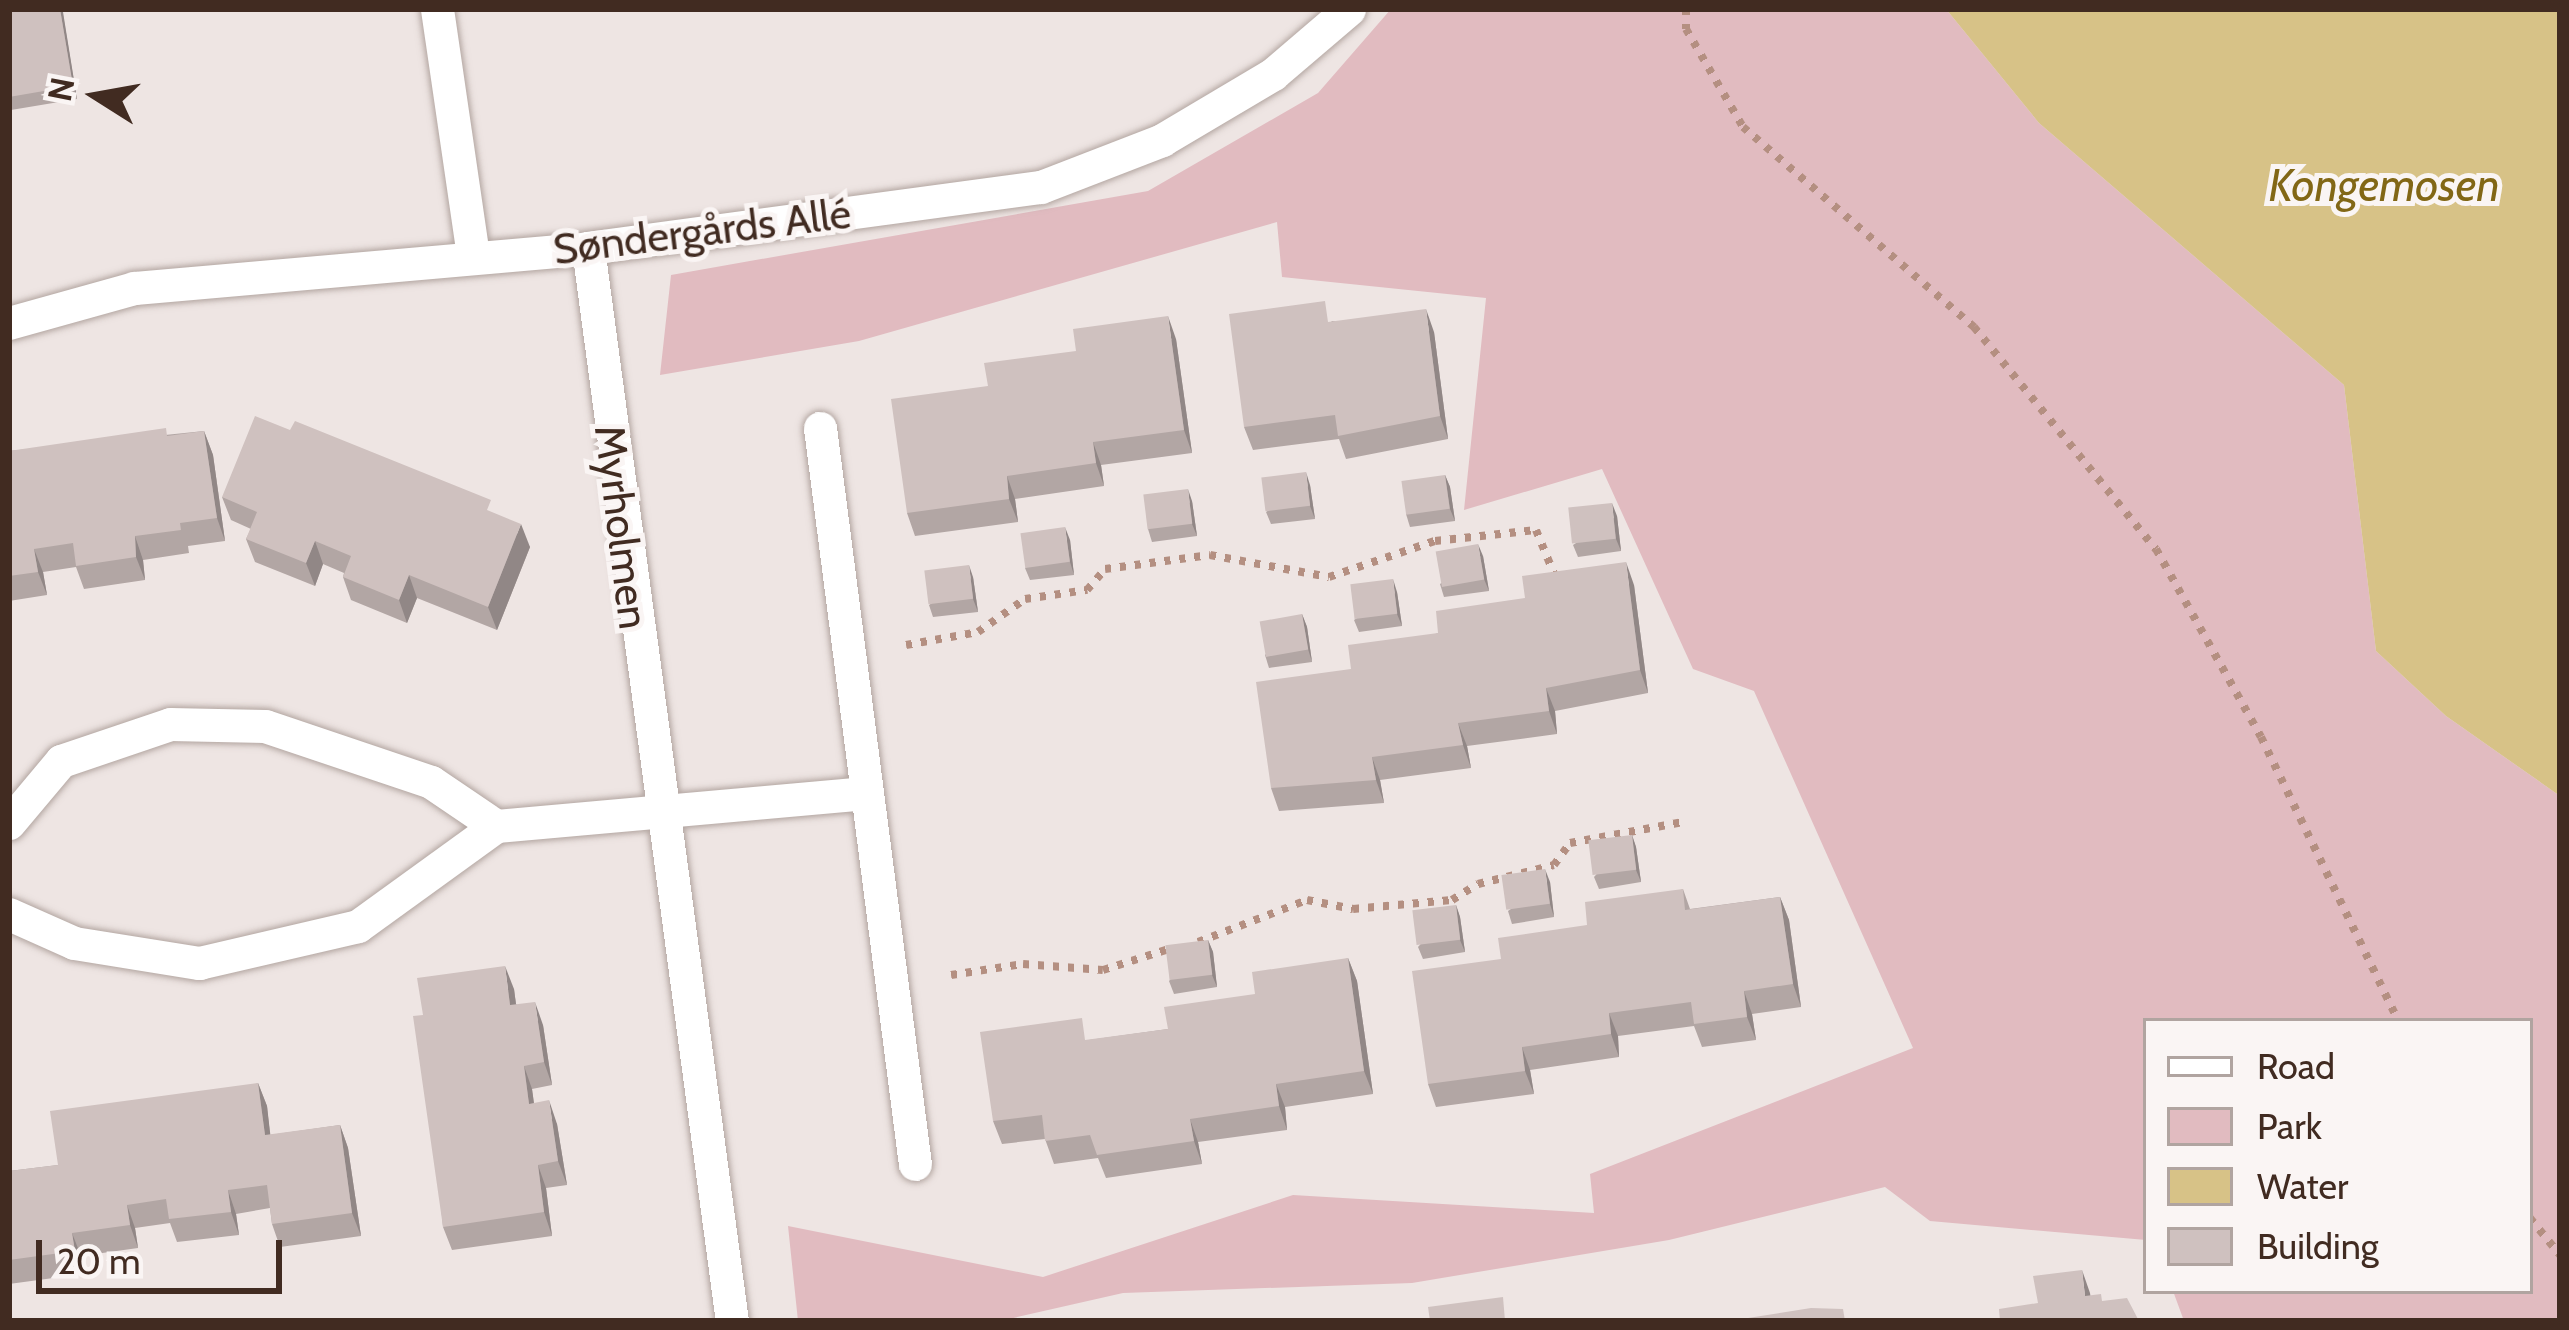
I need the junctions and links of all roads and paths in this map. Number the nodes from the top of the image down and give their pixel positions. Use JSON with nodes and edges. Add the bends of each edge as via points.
{"nodes":[{"id":1,"x":437,"y":9,"type":"edge"},
{"id":2,"x":1349,"y":9,"type":"edge"},
{"id":3,"x":1686,"y":9,"type":"edge"},
{"id":4,"x":587,"y":248,"type":"junction"},
{"id":5,"x":473,"y":255,"type":"junction"},
{"id":6,"x":9,"y":322,"type":"edge"},
{"id":7,"x":820,"y":428,"type":"dead end"},
{"id":8,"x":1560,"y":586,"type":"edge"},
{"id":9,"x":850,"y":655,"type":"junction"},
{"id":10,"x":867,"y":793,"type":"junction"},
{"id":11,"x":657,"y":806,"type":"junction"},
{"id":12,"x":1683,"y":822,"type":"dead end"},
{"id":13,"x":9,"y":824,"type":"edge"},
{"id":14,"x":496,"y":826,"type":"junction"},
{"id":15,"x":9,"y":914,"type":"edge"},
{"id":16,"x":893,"y":983,"type":"junction"},
{"id":17,"x":2397,"y":1018,"type":"edge"},
{"id":18,"x":915,"y":1164,"type":"dead end"},
{"id":19,"x":2533,"y":1222,"type":"edge"},
{"id":20,"x":2560,"y":1255,"type":"edge"},
{"id":21,"x":732,"y":1321,"type":"edge"}],
"edges":[{"from":1,"to":5,"type":"street"},
{"from":2,"to":4,"type":"street","name":"Søndergårds Allé","via":[[1273,74],[1162,140],[1040,187]]},
{"from":3,"to":17,"type":"path","via":[[1686,29],[1743,127],[1974,327],[2156,550],[2261,736]]},
{"from":4,"to":5,"type":"street","name":"Søndergårds Allé"},
{"from":4,"to":11,"type":"street","name":"Myrholmen"},
{"from":5,"to":6,"type":"street","name":"Søndergårds Allé","via":[[134,288]]},
{"from":7,"to":9,"type":"street"},
{"from":8,"to":9,"type":"path","via":[[1535,530],[1436,541],[1329,577],[1210,555],[1105,569],[1087,590],[1025,599],[978,632]]},
{"from":9,"to":10,"type":"street"},
{"from":10,"to":11,"type":"street"},
{"from":10,"to":16,"type":"street"},
{"from":11,"to":14,"type":"street"},
{"from":11,"to":21,"type":"street","name":"Myrholmen"},
{"from":12,"to":16,"type":"path","via":[[1570,843],[1555,865],[1478,884],[1452,900],[1353,909],[1307,900],[1102,970],[1022,964]]},
{"from":13,"to":14,"type":"street","via":[[61,761],[170,724],[265,726],[430,782]]},
{"from":14,"to":15,"type":"street","via":[[358,926],[199,963],[74,944]]},
{"from":16,"to":18,"type":"street"},
{"from":19,"to":20,"type":"path"}]}
